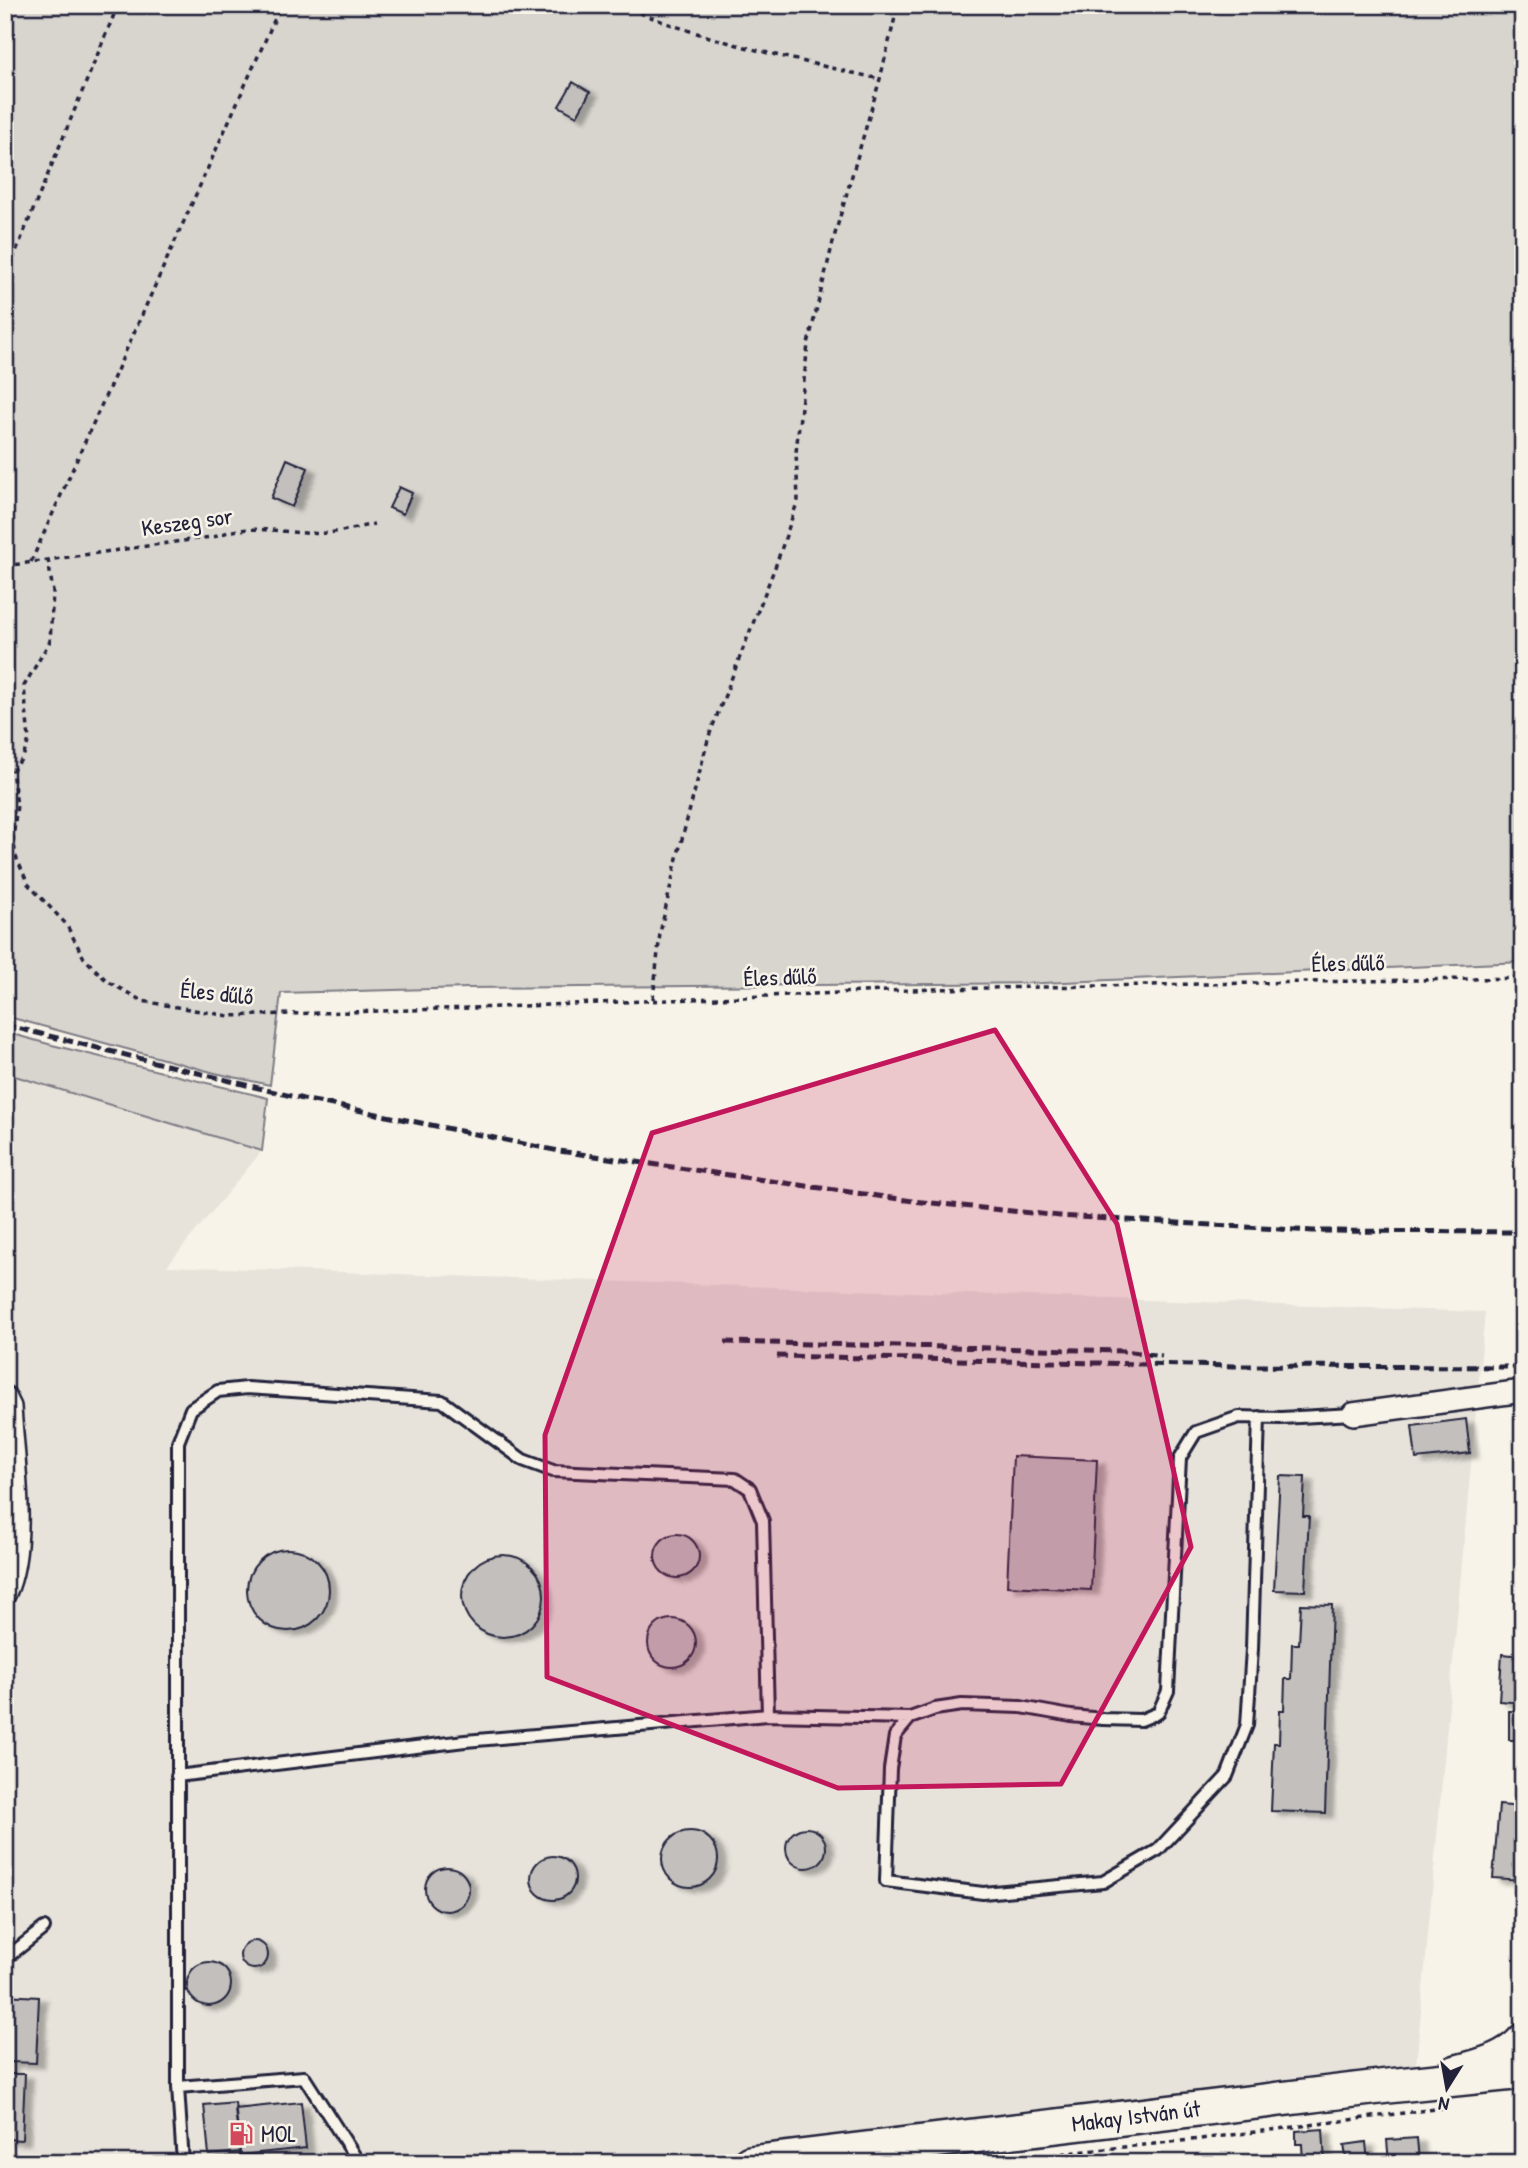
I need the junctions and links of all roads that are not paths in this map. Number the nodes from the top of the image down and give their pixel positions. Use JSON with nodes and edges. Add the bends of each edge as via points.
{"nodes":[{"id":1,"x":1523,"y":1391,"type":"edge"},
{"id":2,"x":5,"y":1397,"type":"edge"},
{"id":3,"x":1353,"y":1414,"type":"joint"},
{"id":4,"x":1259,"y":1417,"type":"junction"},
{"id":5,"x":5,"y":1593,"type":"edge"},
{"id":6,"x":768,"y":1715,"type":"junction"},
{"id":7,"x":910,"y":1718,"type":"junction"},
{"id":8,"x":177,"y":1776,"type":"junction"},
{"id":9,"x":44,"y":1928,"type":"dead end"},
{"id":10,"x":5,"y":1959,"type":"edge"},
{"id":11,"x":1523,"y":2039,"type":"edge"},
{"id":12,"x":1523,"y":2072,"type":"edge"},
{"id":13,"x":1388,"y":2086,"type":"junction"},
{"id":14,"x":178,"y":2087,"type":"junction"},
{"id":15,"x":183,"y":2163,"type":"edge"},
{"id":16,"x":359,"y":2163,"type":"edge"},
{"id":17,"x":750,"y":2163,"type":"edge"},
{"id":18,"x":756,"y":2163,"type":"edge"}],
"edges":[{"from":1,"to":3,"type":"street"},
{"from":2,"to":5,"type":"street","via":[[10,1407],[16,1508],[15,1563]]},
{"from":3,"to":4,"type":"lane"},
{"from":4,"to":7,"type":"lane","via":[[1239,1417],[1196,1432],[1180,1458],[1168,1691],[1158,1713],[1141,1720],[1103,1719],[1021,1707],[961,1705]]},
{"from":4,"to":7,"type":"lane","via":[[1247,1725],[1227,1776],[1158,1850],[1103,1882],[983,1893],[886,1881],[890,1769],[895,1736]]},
{"from":6,"to":7,"type":"lane"},
{"from":6,"to":8,"type":"lane","via":[[466,1741]]},
{"from":6,"to":8,"type":"lane","via":[[763,1521],[751,1489],[735,1479],[552,1471],[523,1460],[442,1401],[247,1388],[218,1391],[191,1409],[178,1442]]},
{"from":8,"to":14,"type":"lane"},
{"from":9,"to":10,"type":"lane"},
{"from":11,"to":13,"type":"main road","via":[[1513,2050],[1475,2066]]},
{"from":12,"to":13,"type":"main road","name":"Makay István út"},
{"from":13,"to":18,"type":"main road","name":"Makay István út"},
{"from":14,"to":15,"type":"lane"},
{"from":14,"to":16,"type":"lane","via":[[304,2077]]},
{"from":17,"to":18,"type":"main road","name":"Makay István út"}]}
